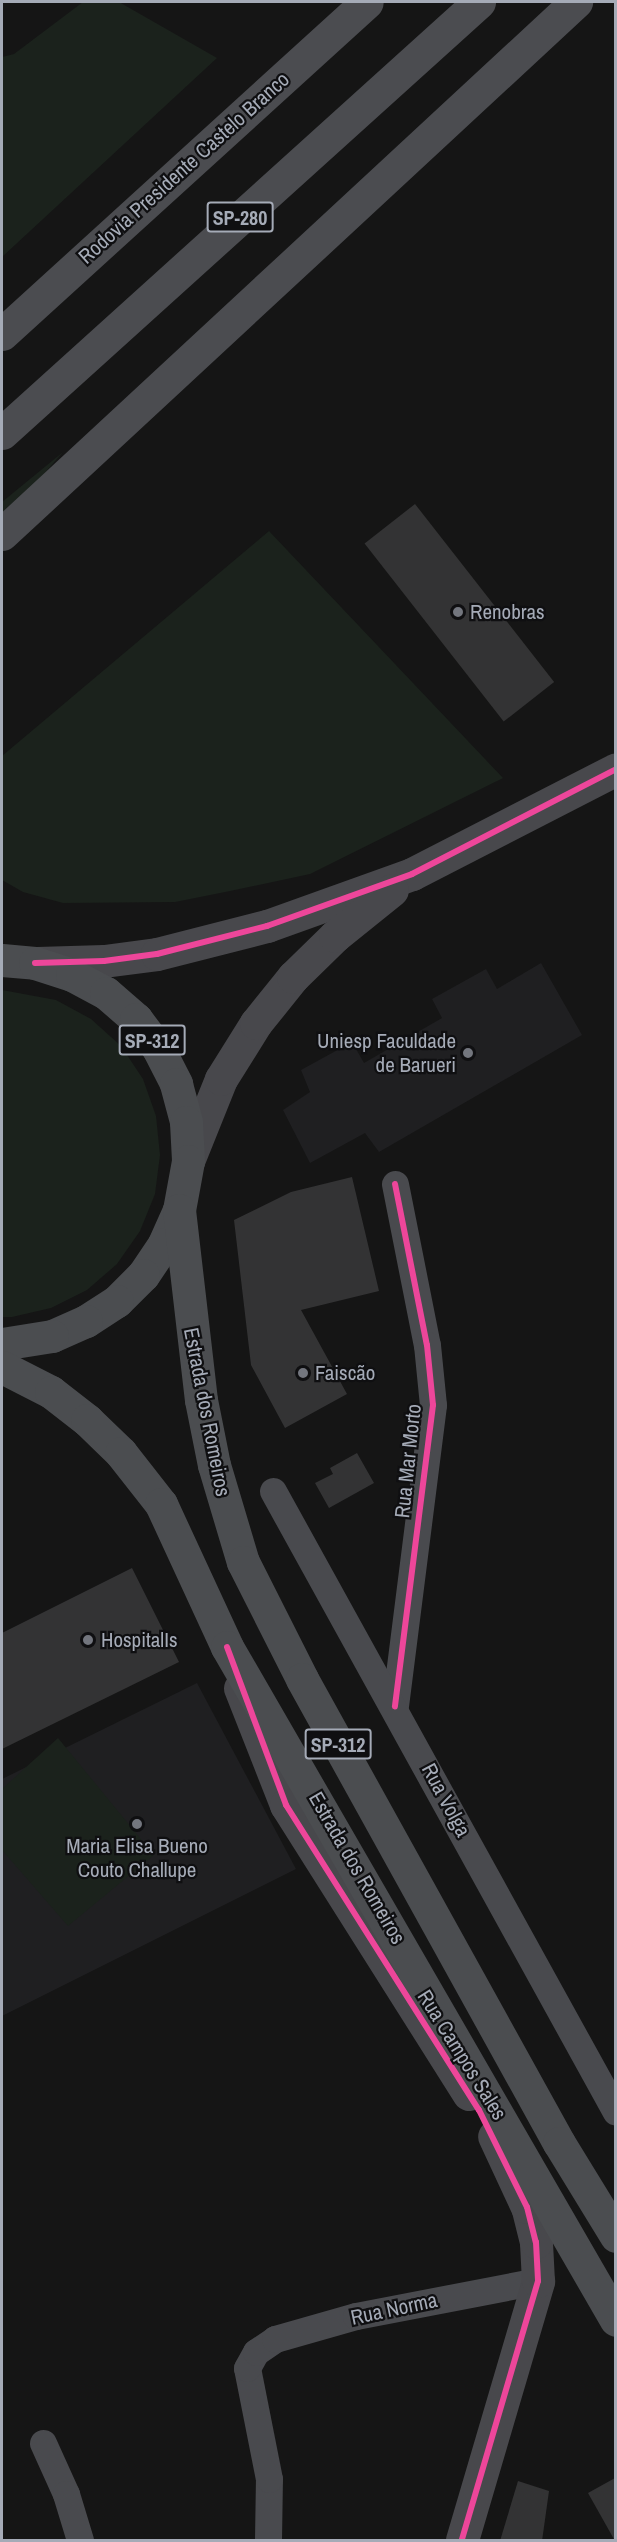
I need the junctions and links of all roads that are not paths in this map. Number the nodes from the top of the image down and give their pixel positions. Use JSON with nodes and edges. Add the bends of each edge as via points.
{"nodes":[{"id":1,"x":367,"y":2,"type":"edge"},
{"id":2,"x":479,"y":2,"type":"edge"},
{"id":3,"x":576,"y":2,"type":"edge"},
{"id":4,"x":2,"y":334,"type":"edge"},
{"id":5,"x":2,"y":433,"type":"edge"},
{"id":6,"x":2,"y":534,"type":"edge"},
{"id":7,"x":615,"y":769,"type":"edge"},
{"id":8,"x":412,"y":873,"type":"junction"},
{"id":9,"x":2,"y":960,"type":"edge"},
{"id":10,"x":35,"y":963,"type":"junction"},
{"id":11,"x":188,"y":1161,"type":"junction"},
{"id":12,"x":395,"y":1185,"type":"dead end"},
{"id":13,"x":179,"y":1210,"type":"junction"},
{"id":14,"x":2,"y":1344,"type":"edge"},
{"id":15,"x":2,"y":1367,"type":"edge"},
{"id":16,"x":273,"y":1491,"type":"dead end"},
{"id":17,"x":227,"y":1647,"type":"junction"},
{"id":18,"x":395,"y":1707,"type":"junction"},
{"id":19,"x":615,"y":2112,"type":"edge"},
{"id":20,"x":615,"y":2235,"type":"edge"},
{"id":21,"x":538,"y":2281,"type":"junction"},
{"id":22,"x":615,"y":2320,"type":"edge"},
{"id":23,"x":44,"y":2443,"type":"dead end"},
{"id":24,"x":80,"y":2541,"type":"edge"},
{"id":25,"x":268,"y":2541,"type":"edge"},
{"id":26,"x":462,"y":2541,"type":"edge"}],
"edges":[{"from":1,"to":4,"type":"highway","name":"Rodovia Presidente Castelo Branco"},
{"from":2,"to":5,"type":"highway","number":"SP-280"},
{"from":3,"to":6,"type":"highway"},
{"from":7,"to":8,"type":"street"},
{"from":8,"to":10,"type":"street","via":[[267,926],[200,944],[104,961]]},
{"from":8,"to":11,"type":"street","via":[[335,936],[293,977],[256,1023],[222,1078]]},
{"from":9,"to":10,"type":"main road","number":"SP-312"},
{"from":10,"to":11,"type":"main road","number":"SP-312","via":[[72,975],[98,989],[136,1019],[159,1050],[176,1084],[186,1122]]},
{"from":11,"to":13,"type":"main road","number":"SP-312"},
{"from":12,"to":18,"type":"street","name":"Rua Mar Morto","via":[[427,1345],[433,1405]]},
{"from":13,"to":14,"type":"main road","via":[[144,1275],[117,1301],[52,1336]]},
{"from":13,"to":20,"type":"main road","name":"Estrada dos Romeiros","number":"SP-312","via":[[203,1410],[214,1465],[243,1562],[347,1762],[559,2143]]},
{"from":15,"to":17,"type":"main road","name":"Estrada dos Romeiros","number":"SP-312","via":[[51,1392],[121,1453],[173,1526]]},
{"from":16,"to":18,"type":"street","name":"Rua Volga"},
{"from":17,"to":21,"type":"street","name":"Rua Campos Sales","via":[[286,1805],[507,2160],[530,2219]]},
{"from":17,"to":22,"type":"main road","name":"Estrada dos Romeiros","number":"SP-312"},
{"from":18,"to":19,"type":"street","name":"Rua Volga"},
{"from":21,"to":25,"type":"street","name":"Rua Norma","via":[[356,2316],[275,2339],[256,2352],[247,2368],[269,2479]]},
{"from":21,"to":26,"type":"street","name":"Rua Campos Sales"},
{"from":23,"to":24,"type":"street"}]}
